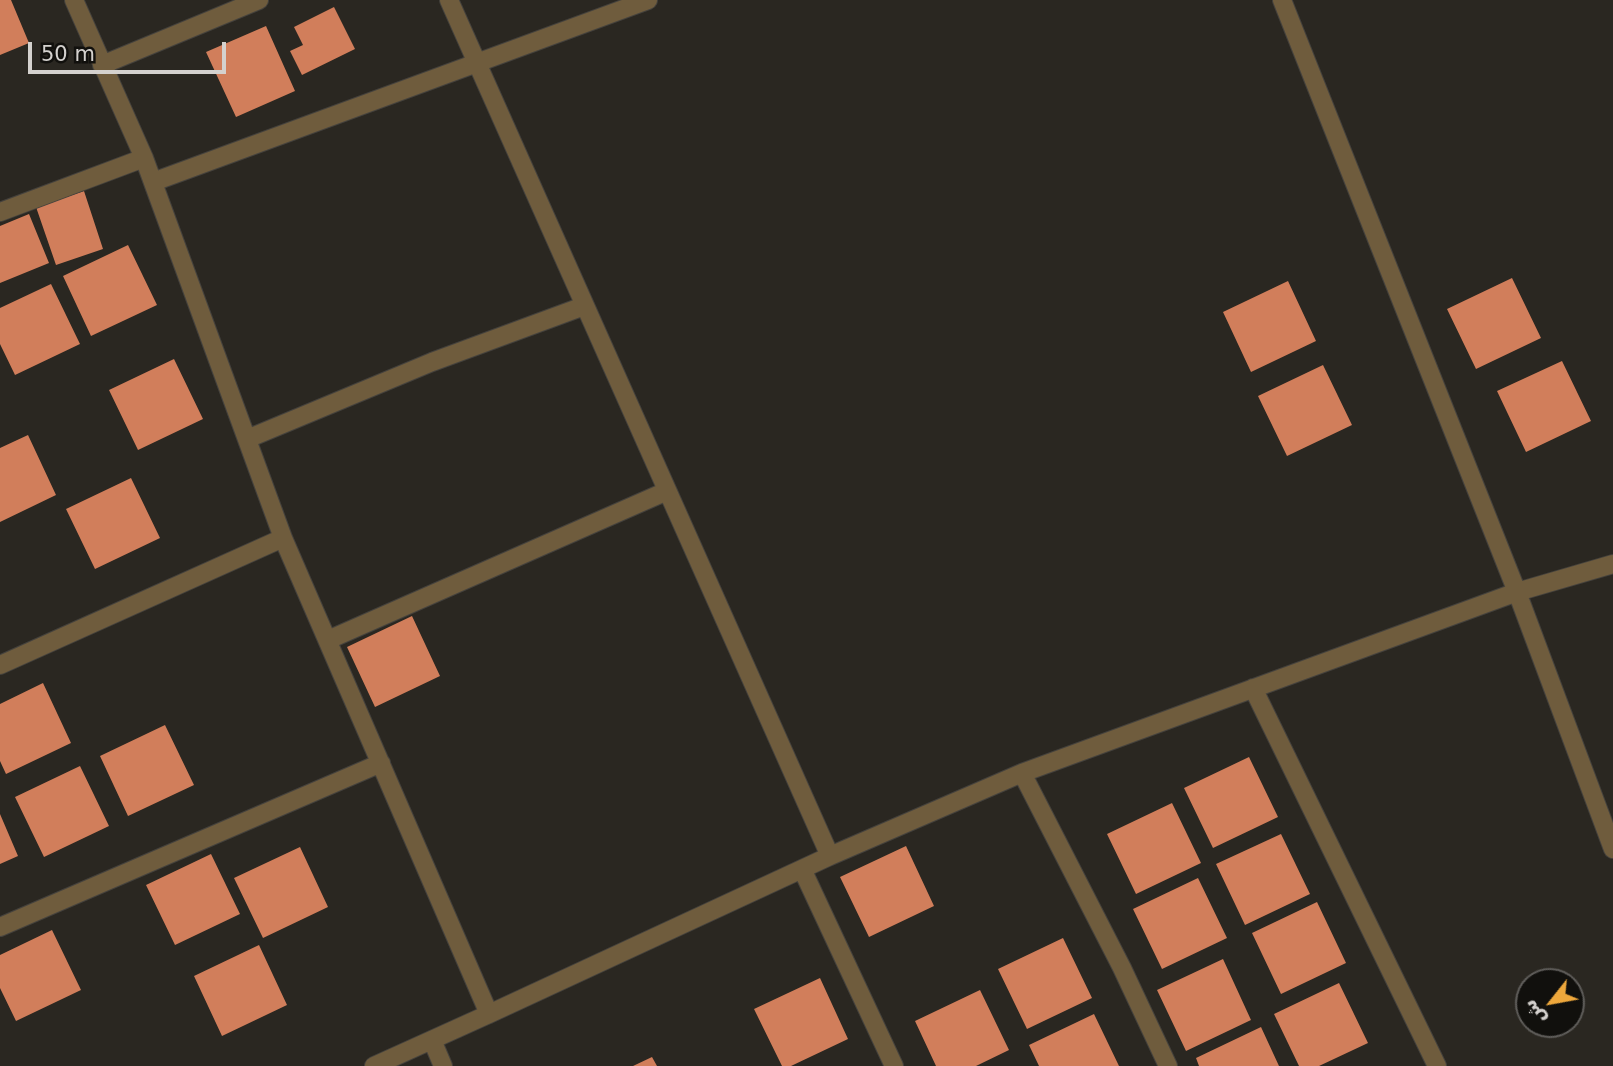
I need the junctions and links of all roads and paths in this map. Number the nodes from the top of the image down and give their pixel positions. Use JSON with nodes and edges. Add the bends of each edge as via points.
{"nodes":[{"id":1,"x":74,"y":0,"type":"edge"},
{"id":2,"x":258,"y":0,"type":"edge"},
{"id":3,"x":449,"y":0,"type":"edge"},
{"id":4,"x":648,"y":0,"type":"edge"},
{"id":5,"x":1282,"y":0,"type":"edge"},
{"id":6,"x":602,"y":8,"type":"edge"},
{"id":7,"x":103,"y":65,"type":"junction"},
{"id":8,"x":476,"y":65,"type":"junction"},
{"id":9,"x":144,"y":158,"type":"junction"},
{"id":10,"x":153,"y":182,"type":"junction"},
{"id":11,"x":0,"y":212,"type":"edge"},
{"id":12,"x":584,"y":306,"type":"junction"},
{"id":13,"x":247,"y":439,"type":"junction"},
{"id":14,"x":667,"y":491,"type":"junction"},
{"id":15,"x":283,"y":538,"type":"junction"},
{"id":16,"x":1613,"y":564,"type":"edge"},
{"id":17,"x":1517,"y":592,"type":"junction"},
{"id":18,"x":328,"y":640,"type":"junction"},
{"id":19,"x":0,"y":665,"type":"edge"},
{"id":20,"x":1253,"y":688,"type":"junction"},
{"id":21,"x":381,"y":763,"type":"junction"},
{"id":22,"x":1022,"y":773,"type":"junction"},
{"id":23,"x":1613,"y":849,"type":"edge"},
{"id":24,"x":830,"y":856,"type":"junction"},
{"id":25,"x":802,"y":869,"type":"junction"},
{"id":26,"x":0,"y":927,"type":"edge"},
{"id":27,"x":489,"y":1014,"type":"junction"},
{"id":28,"x":432,"y":1040,"type":"junction"},
{"id":29,"x":374,"y":1066,"type":"edge"},
{"id":30,"x":443,"y":1066,"type":"edge"},
{"id":31,"x":894,"y":1066,"type":"edge"},
{"id":32,"x":1168,"y":1066,"type":"edge"},
{"id":33,"x":1437,"y":1066,"type":"edge"}],
"edges":[{"from":1,"to":7,"type":"street"},
{"from":2,"to":7,"type":"street"},
{"from":3,"to":8,"type":"street"},
{"from":4,"to":6,"type":"street"},
{"from":5,"to":17,"type":"street"},
{"from":6,"to":8,"type":"street"},
{"from":7,"to":9,"type":"street"},
{"from":8,"to":10,"type":"street"},
{"from":8,"to":12,"type":"street"},
{"from":9,"to":10,"type":"street"},
{"from":9,"to":11,"type":"street"},
{"from":10,"to":13,"type":"street"},
{"from":12,"to":13,"type":"street","via":[[444,357]]},
{"from":12,"to":14,"type":"street"},
{"from":13,"to":15,"type":"street"},
{"from":14,"to":18,"type":"street"},
{"from":14,"to":24,"type":"street"},
{"from":15,"to":18,"type":"street"},
{"from":15,"to":19,"type":"street"},
{"from":16,"to":17,"type":"street"},
{"from":17,"to":20,"type":"street"},
{"from":17,"to":23,"type":"street"},
{"from":18,"to":21,"type":"street"},
{"from":20,"to":22,"type":"street"},
{"from":20,"to":33,"type":"street"},
{"from":21,"to":26,"type":"street"},
{"from":21,"to":27,"type":"street"},
{"from":22,"to":24,"type":"street"},
{"from":22,"to":32,"type":"street"},
{"from":24,"to":25,"type":"street"},
{"from":25,"to":27,"type":"street"},
{"from":25,"to":31,"type":"street"},
{"from":27,"to":28,"type":"street"},
{"from":28,"to":29,"type":"street"},
{"from":28,"to":30,"type":"street"}]}
